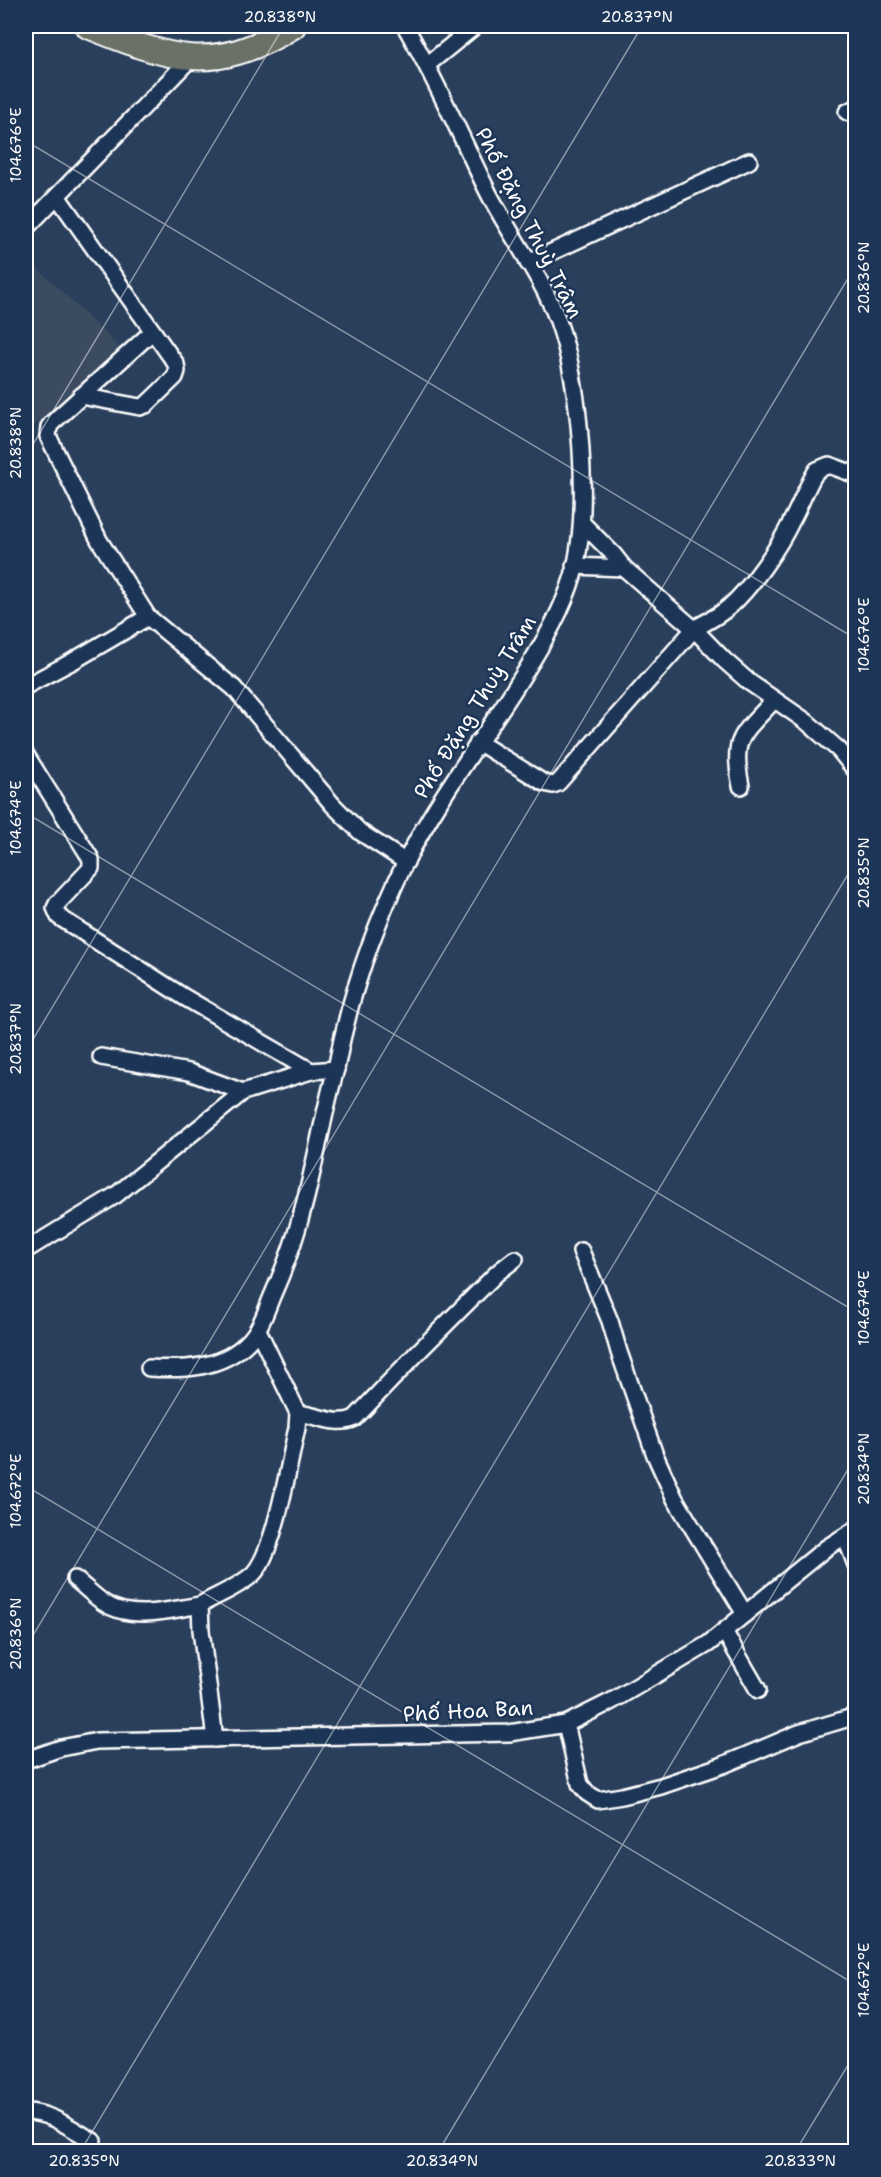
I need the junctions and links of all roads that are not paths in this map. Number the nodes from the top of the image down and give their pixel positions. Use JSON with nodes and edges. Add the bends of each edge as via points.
{"nodes":[{"id":1,"x":88,"y":26,"type":"edge"},
{"id":2,"x":292,"y":26,"type":"edge"},
{"id":3,"x":405,"y":26,"type":"edge"},
{"id":4,"x":475,"y":26,"type":"edge"},
{"id":5,"x":192,"y":57,"type":"junction"},
{"id":6,"x":427,"y":65,"type":"junction"},
{"id":7,"x":749,"y":161,"type":"dead end"},
{"id":8,"x":57,"y":195,"type":"junction"},
{"id":9,"x":26,"y":228,"type":"edge"},
{"id":10,"x":528,"y":263,"type":"junction"},
{"id":11,"x":152,"y":332,"type":"junction"},
{"id":12,"x":81,"y":396,"type":"junction"},
{"id":13,"x":855,"y":475,"type":"edge"},
{"id":14,"x":582,"y":523,"type":"junction"},
{"id":15,"x":574,"y":566,"type":"junction"},
{"id":16,"x":624,"y":568,"type":"junction"},
{"id":17,"x":147,"y":617,"type":"junction"},
{"id":18,"x":694,"y":629,"type":"junction"},
{"id":19,"x":26,"y":686,"type":"edge"},
{"id":20,"x":774,"y":700,"type":"junction"},
{"id":21,"x":478,"y":742,"type":"junction"},
{"id":22,"x":26,"y":755,"type":"edge"},
{"id":23,"x":855,"y":771,"type":"edge"},
{"id":24,"x":741,"y":786,"type":"dead end"},
{"id":25,"x":406,"y":862,"type":"junction"},
{"id":26,"x":101,"y":1057,"type":"dead end"},
{"id":27,"x":336,"y":1069,"type":"junction"},
{"id":28,"x":311,"y":1071,"type":"junction"},
{"id":29,"x":243,"y":1092,"type":"junction"},
{"id":30,"x":26,"y":1251,"type":"edge"},
{"id":31,"x":581,"y":1251,"type":"dead end"},
{"id":32,"x":515,"y":1259,"type":"dead end"},
{"id":33,"x":258,"y":1330,"type":"junction"},
{"id":34,"x":149,"y":1368,"type":"dead end"},
{"id":35,"x":298,"y":1413,"type":"junction"},
{"id":36,"x":850,"y":1533,"type":"edge"},
{"id":37,"x":855,"y":1565,"type":"edge"},
{"id":38,"x":75,"y":1579,"type":"dead end"},
{"id":39,"x":200,"y":1605,"type":"junction"},
{"id":40,"x":745,"y":1614,"type":"junction"},
{"id":41,"x":724,"y":1631,"type":"junction"},
{"id":42,"x":758,"y":1690,"type":"dead end"},
{"id":43,"x":855,"y":1716,"type":"edge"},
{"id":44,"x":566,"y":1724,"type":"junction"},
{"id":45,"x":215,"y":1739,"type":"junction"},
{"id":46,"x":26,"y":1760,"type":"edge"},
{"id":47,"x":26,"y":2112,"type":"edge"},
{"id":48,"x":93,"y":2141,"type":"dead end"}],
"edges":[{"from":1,"to":5,"type":"main road","via":[[141,47]]},
{"from":2,"to":5,"type":"main road","via":[[266,42],[232,55]]},
{"from":3,"to":6,"type":"street","name":"Phố Đặng Thuỳ Trâm"},
{"from":4,"to":6,"type":"street"},
{"from":5,"to":8,"type":"street"},
{"from":6,"to":10,"type":"street","name":"Phố Đặng Thuỳ Trâm"},
{"from":7,"to":10,"type":"street"},
{"from":8,"to":9,"type":"street"},
{"from":8,"to":11,"type":"street"},
{"from":10,"to":14,"type":"street","name":"Phố Đặng Thuỳ Trâm","via":[[558,321],[567,352],[580,447]]},
{"from":11,"to":12,"type":"street"},
{"from":11,"to":12,"type":"street","via":[[177,371],[146,405],[135,407]]},
{"from":12,"to":17,"type":"street","via":[[52,423],[48,436],[99,540]]},
{"from":13,"to":18,"type":"street","via":[[829,465],[817,470],[773,553],[731,606]]},
{"from":14,"to":15,"type":"street","name":"Phố Đặng Thuỳ Trâm"},
{"from":14,"to":16,"type":"street"},
{"from":15,"to":16,"type":"street"},
{"from":15,"to":21,"type":"street","name":"Phố Đặng Thuỳ Trâm","via":[[543,642]]},
{"from":16,"to":18,"type":"street"},
{"from":17,"to":19,"type":"street"},
{"from":17,"to":25,"type":"street","via":[[234,688],[360,832]]},
{"from":18,"to":20,"type":"street","via":[[748,682]]},
{"from":18,"to":21,"type":"street","via":[[558,783],[544,783]]},
{"from":20,"to":23,"type":"street","via":[[839,750]]},
{"from":20,"to":24,"type":"street","via":[[739,741],[736,762]]},
{"from":21,"to":25,"type":"street","name":"Phố Đặng Thuỳ Trâm"},
{"from":22,"to":28,"type":"street","via":[[91,859],[92,868],[57,904],[58,917]]},
{"from":25,"to":27,"type":"street","name":"Phố Đặng Thuỳ Trâm","via":[[365,957]]},
{"from":26,"to":29,"type":"street","via":[[189,1072]]},
{"from":27,"to":28,"type":"street"},
{"from":27,"to":33,"type":"street","name":"Phố Đặng Thuỳ Trâm","via":[[301,1218]]},
{"from":28,"to":29,"type":"street"},
{"from":29,"to":30,"type":"street","via":[[116,1195]]},
{"from":31,"to":40,"type":"street","via":[[610,1321],[655,1455],[675,1499]]},
{"from":32,"to":35,"type":"street","via":[[355,1418],[344,1423]]},
{"from":33,"to":34,"type":"street","via":[[247,1343],[213,1363],[180,1370]]},
{"from":33,"to":35,"type":"street"},
{"from":35,"to":39,"type":"street","via":[[275,1525],[261,1563],[252,1574]]},
{"from":36,"to":37,"type":"street"},
{"from":36,"to":40,"type":"street","name":"Phố Hoa Ban","via":[[825,1548]]},
{"from":38,"to":39,"type":"street","via":[[117,1610],[141,1612]]},
{"from":39,"to":45,"type":"street"},
{"from":40,"to":41,"type":"street","name":"Phố Hoa Ban"},
{"from":41,"to":42,"type":"street"},
{"from":41,"to":44,"type":"street","name":"Phố Hoa Ban","via":[[612,1701]]},
{"from":43,"to":44,"type":"street","via":[[661,1786],[598,1800],[580,1784]]},
{"from":44,"to":45,"type":"street","name":"Phố Hoa Ban","via":[[509,1733]]},
{"from":45,"to":46,"type":"street","name":"Phố Hoa Ban","via":[[97,1741]]},
{"from":47,"to":48,"type":"street","via":[[55,2119]]}]}
